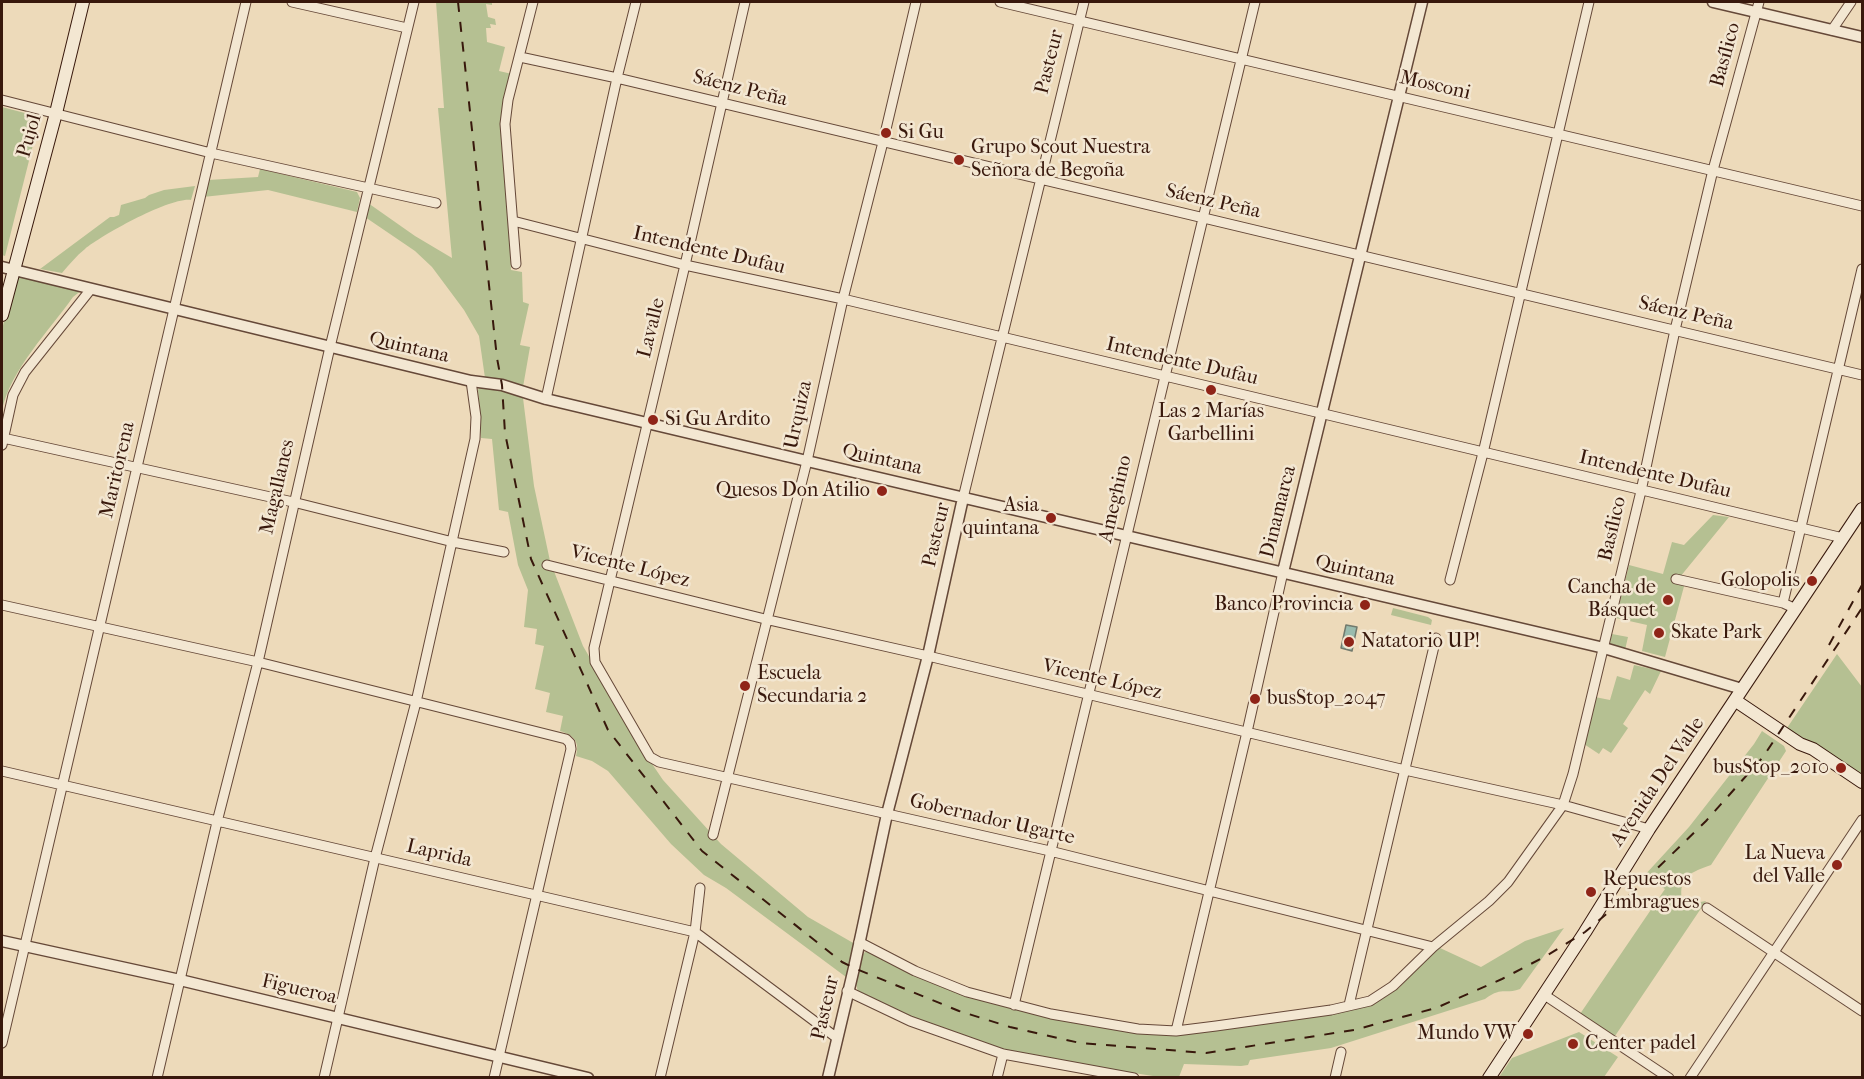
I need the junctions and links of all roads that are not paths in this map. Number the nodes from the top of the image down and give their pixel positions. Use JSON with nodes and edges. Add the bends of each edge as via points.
{"nodes":[{"id":1,"x":83,"y":2,"type":"edge"},
{"id":2,"x":246,"y":2,"type":"edge"},
{"id":3,"x":292,"y":2,"type":"edge"},
{"id":4,"x":414,"y":2,"type":"edge"},
{"id":5,"x":533,"y":2,"type":"edge"},
{"id":6,"x":636,"y":2,"type":"edge"},
{"id":7,"x":745,"y":2,"type":"edge"},
{"id":8,"x":916,"y":2,"type":"edge"},
{"id":9,"x":1000,"y":2,"type":"edge"},
{"id":10,"x":1084,"y":2,"type":"edge"},
{"id":11,"x":1255,"y":2,"type":"edge"},
{"id":12,"x":1422,"y":2,"type":"edge"},
{"id":13,"x":1589,"y":2,"type":"edge"},
{"id":14,"x":1716,"y":2,"type":"edge"},
{"id":15,"x":1851,"y":2,"type":"edge"},
{"id":16,"x":1758,"y":7,"type":"edge"},
{"id":17,"x":1079,"y":19,"type":"junction"},
{"id":18,"x":407,"y":28,"type":"junction"},
{"id":19,"x":1832,"y":30,"type":"junction"},
{"id":20,"x":1863,"y":38,"type":"edge"},
{"id":21,"x":520,"y":57,"type":"junction"},
{"id":22,"x":1242,"y":59,"type":"junction"},
{"id":23,"x":616,"y":78,"type":"junction"},
{"id":24,"x":1400,"y":96,"type":"junction"},
{"id":25,"x":2,"y":100,"type":"edge"},
{"id":26,"x":722,"y":104,"type":"junction"},
{"id":27,"x":56,"y":113,"type":"junction"},
{"id":28,"x":1557,"y":133,"type":"junction"},
{"id":29,"x":884,"y":142,"type":"junction"},
{"id":30,"x":211,"y":153,"type":"junction"},
{"id":31,"x":1713,"y":171,"type":"junction"},
{"id":32,"x":1041,"y":179,"type":"junction"},
{"id":33,"x":369,"y":187,"type":"junction"},
{"id":34,"x":436,"y":203,"type":"dead end"},
{"id":35,"x":1863,"y":206,"type":"edge"},
{"id":36,"x":1202,"y":218,"type":"junction"},
{"id":37,"x":513,"y":221,"type":"junction"},
{"id":38,"x":582,"y":240,"type":"junction"},
{"id":39,"x":1360,"y":255,"type":"junction"},
{"id":40,"x":516,"y":264,"type":"dead end"},
{"id":41,"x":685,"y":265,"type":"junction"},
{"id":42,"x":7,"y":269,"type":"edge"},
{"id":43,"x":1863,"y":269,"type":"edge"},
{"id":44,"x":91,"y":289,"type":"junction"},
{"id":45,"x":1520,"y":293,"type":"junction"},
{"id":46,"x":843,"y":299,"type":"junction"},
{"id":47,"x":174,"y":310,"type":"junction"},
{"id":48,"x":2,"y":315,"type":"edge"},
{"id":49,"x":1675,"y":330,"type":"junction"},
{"id":50,"x":1002,"y":337,"type":"junction"},
{"id":51,"x":330,"y":347,"type":"junction"},
{"id":52,"x":1839,"y":369,"type":"junction"},
{"id":53,"x":1863,"y":375,"type":"edge"},
{"id":54,"x":1164,"y":376,"type":"junction"},
{"id":55,"x":471,"y":381,"type":"junction"},
{"id":56,"x":546,"y":399,"type":"junction"},
{"id":57,"x":1322,"y":413,"type":"junction"},
{"id":58,"x":647,"y":423,"type":"junction"},
{"id":59,"x":2,"y":441,"type":"edge"},
{"id":60,"x":1483,"y":453,"type":"junction"},
{"id":61,"x":807,"y":461,"type":"junction"},
{"id":62,"x":137,"y":469,"type":"junction"},
{"id":63,"x":1641,"y":491,"type":"junction"},
{"id":64,"x":963,"y":498,"type":"junction"},
{"id":65,"x":293,"y":502,"type":"junction"},
{"id":66,"x":1863,"y":508,"type":"edge"},
{"id":67,"x":1799,"y":528,"type":"junction"},
{"id":68,"x":1126,"y":535,"type":"junction"},
{"id":69,"x":1843,"y":538,"type":"junction"},
{"id":70,"x":453,"y":542,"type":"junction"},
{"id":71,"x":504,"y":552,"type":"dead end"},
{"id":72,"x":547,"y":564,"type":"dead end"},
{"id":73,"x":1283,"y":572,"type":"junction"},
{"id":74,"x":1676,"y":579,"type":"dead end"},
{"id":75,"x":610,"y":580,"type":"junction"},
{"id":76,"x":1450,"y":580,"type":"dead end"},
{"id":77,"x":1783,"y":603,"type":"junction"},
{"id":78,"x":2,"y":604,"type":"edge"},
{"id":79,"x":1796,"y":609,"type":"junction"},
{"id":80,"x":769,"y":620,"type":"junction"},
{"id":81,"x":99,"y":628,"type":"junction"},
{"id":82,"x":1436,"y":638,"type":"dead end"},
{"id":83,"x":1604,"y":648,"type":"junction"},
{"id":84,"x":928,"y":656,"type":"junction"},
{"id":85,"x":258,"y":662,"type":"junction"},
{"id":86,"x":595,"y":662,"type":"joint"},
{"id":87,"x":1742,"y":689,"type":"junction"},
{"id":88,"x":1088,"y":695,"type":"junction"},
{"id":89,"x":1736,"y":701,"type":"junction"},
{"id":90,"x":416,"y":702,"type":"junction"},
{"id":91,"x":1247,"y":732,"type":"junction"},
{"id":92,"x":1800,"y":744,"type":"junction"},
{"id":93,"x":1406,"y":770,"type":"junction"},
{"id":94,"x":2,"y":771,"type":"edge"},
{"id":95,"x":728,"y":776,"type":"junction"},
{"id":96,"x":1863,"y":782,"type":"edge"},
{"id":97,"x":62,"y":785,"type":"junction"},
{"id":98,"x":1863,"y":791,"type":"edge"},
{"id":99,"x":1563,"y":805,"type":"junction"},
{"id":100,"x":887,"y":814,"type":"junction"},
{"id":101,"x":1863,"y":820,"type":"edge"},
{"id":102,"x":217,"y":822,"type":"junction"},
{"id":103,"x":1649,"y":829,"type":"junction"},
{"id":104,"x":713,"y":835,"type":"dead end"},
{"id":105,"x":1050,"y":851,"type":"junction"},
{"id":106,"x":375,"y":858,"type":"junction"},
{"id":107,"x":700,"y":888,"type":"dead end"},
{"id":108,"x":1208,"y":891,"type":"junction"},
{"id":109,"x":538,"y":896,"type":"junction"},
{"id":110,"x":1707,"y":908,"type":"dead end"},
{"id":111,"x":1366,"y":929,"type":"junction"},
{"id":112,"x":695,"y":932,"type":"junction"},
{"id":113,"x":2,"y":941,"type":"edge"},
{"id":114,"x":859,"y":942,"type":"junction"},
{"id":115,"x":24,"y":946,"type":"junction"},
{"id":116,"x":1433,"y":947,"type":"junction"},
{"id":117,"x":1774,"y":952,"type":"junction"},
{"id":118,"x":180,"y":980,"type":"junction"},
{"id":119,"x":847,"y":991,"type":"junction"},
{"id":120,"x":1543,"y":994,"type":"junction"},
{"id":121,"x":1014,"y":1005,"type":"junction"},
{"id":122,"x":1349,"y":1005,"type":"junction"},
{"id":123,"x":1863,"y":1011,"type":"edge"},
{"id":124,"x":338,"y":1018,"type":"junction"},
{"id":125,"x":1176,"y":1031,"type":"junction"},
{"id":126,"x":837,"y":1038,"type":"junction"},
{"id":127,"x":2,"y":1043,"type":"edge"},
{"id":128,"x":1341,"y":1052,"type":"dead end"},
{"id":129,"x":1003,"y":1054,"type":"junction"},
{"id":130,"x":500,"y":1057,"type":"junction"},
{"id":131,"x":157,"y":1077,"type":"edge"},
{"id":132,"x":324,"y":1077,"type":"edge"},
{"id":133,"x":494,"y":1077,"type":"edge"},
{"id":134,"x":588,"y":1077,"type":"edge"},
{"id":135,"x":660,"y":1077,"type":"edge"},
{"id":136,"x":828,"y":1077,"type":"edge"},
{"id":137,"x":997,"y":1077,"type":"edge"},
{"id":138,"x":1134,"y":1077,"type":"edge"},
{"id":139,"x":1335,"y":1077,"type":"edge"},
{"id":140,"x":1489,"y":1077,"type":"edge"},
{"id":141,"x":1669,"y":1077,"type":"edge"},
{"id":142,"x":1690,"y":1077,"type":"edge"}],
"edges":[{"from":1,"to":27,"type":"main road","name":"Pujol"},
{"from":2,"to":30,"type":"street","name":"Maritorena"},
{"from":3,"to":18,"type":"street"},
{"from":4,"to":18,"type":"street","name":"Magallanes"},
{"from":5,"to":21,"type":"street"},
{"from":6,"to":23,"type":"street"},
{"from":7,"to":26,"type":"street","name":"Lavalle"},
{"from":8,"to":29,"type":"street","name":"Urquiza"},
{"from":9,"to":17,"type":"street","name":"Mosconi"},
{"from":10,"to":17,"type":"street","name":"Pasteur"},
{"from":11,"to":22,"type":"street","name":"Ameghino"},
{"from":12,"to":24,"type":"street","name":"Dinamarca"},
{"from":13,"to":28,"type":"street"},
{"from":14,"to":16,"type":"street"},
{"from":15,"to":19,"type":"street"},
{"from":16,"to":19,"type":"street"},
{"from":16,"to":31,"type":"street","name":"Basílico"},
{"from":17,"to":22,"type":"street","name":"Mosconi"},
{"from":17,"to":32,"type":"street","name":"Pasteur"},
{"from":18,"to":33,"type":"street","name":"Magallanes"},
{"from":19,"to":20,"type":"street"},
{"from":21,"to":23,"type":"street","name":"Sáenz Peña"},
{"from":21,"to":37,"type":"street","via":[[505,124]]},
{"from":22,"to":24,"type":"street","name":"Mosconi"},
{"from":22,"to":36,"type":"street","name":"Ameghino"},
{"from":23,"to":26,"type":"street","name":"Sáenz Peña"},
{"from":23,"to":38,"type":"street"},
{"from":24,"to":28,"type":"street","name":"Mosconi"},
{"from":24,"to":39,"type":"street","name":"Dinamarca"},
{"from":25,"to":27,"type":"street"},
{"from":26,"to":29,"type":"street","name":"Sáenz Peña"},
{"from":26,"to":41,"type":"street","name":"Lavalle"},
{"from":27,"to":30,"type":"street"},
{"from":27,"to":42,"type":"main road","name":"Pujol"},
{"from":28,"to":31,"type":"street","name":"Mosconi"},
{"from":28,"to":45,"type":"street"},
{"from":29,"to":32,"type":"street","name":"Sáenz Peña"},
{"from":29,"to":46,"type":"street","name":"Urquiza"},
{"from":30,"to":33,"type":"street"},
{"from":30,"to":47,"type":"street","name":"Maritorena"},
{"from":31,"to":35,"type":"street","name":"Mosconi"},
{"from":31,"to":49,"type":"street","name":"Basílico"},
{"from":32,"to":36,"type":"street","name":"Sáenz Peña"},
{"from":32,"to":50,"type":"street","name":"Pasteur"},
{"from":33,"to":34,"type":"street"},
{"from":33,"to":51,"type":"street","name":"Magallanes"},
{"from":36,"to":39,"type":"street","name":"Sáenz Peña"},
{"from":36,"to":54,"type":"street","name":"Ameghino"},
{"from":37,"to":38,"type":"street","name":"Intendente Dufau"},
{"from":37,"to":40,"type":"street"},
{"from":38,"to":41,"type":"street","name":"Intendente Dufau"},
{"from":38,"to":56,"type":"street"},
{"from":39,"to":45,"type":"street","name":"Sáenz Peña"},
{"from":39,"to":57,"type":"street","name":"Dinamarca"},
{"from":41,"to":46,"type":"street","name":"Intendente Dufau"},
{"from":41,"to":58,"type":"street","name":"Lavalle"},
{"from":42,"to":44,"type":"street","name":"Quintana"},
{"from":42,"to":48,"type":"main road","name":"Pujol"},
{"from":43,"to":52,"type":"street"},
{"from":44,"to":47,"type":"street","name":"Quintana"},
{"from":44,"to":59,"type":"street","via":[[25,372],[13,395]]},
{"from":45,"to":49,"type":"street","name":"Sáenz Peña"},
{"from":45,"to":60,"type":"street"},
{"from":46,"to":50,"type":"street","name":"Intendente Dufau"},
{"from":46,"to":61,"type":"street","name":"Urquiza"},
{"from":47,"to":51,"type":"street","name":"Quintana"},
{"from":47,"to":62,"type":"street","name":"Maritorena"},
{"from":49,"to":52,"type":"street","name":"Sáenz Peña"},
{"from":49,"to":63,"type":"street","name":"Basílico"},
{"from":50,"to":54,"type":"street","name":"Intendente Dufau"},
{"from":50,"to":64,"type":"street","name":"Pasteur"},
{"from":51,"to":55,"type":"street","name":"Quintana"},
{"from":51,"to":65,"type":"street","name":"Magallanes"},
{"from":52,"to":53,"type":"street","name":"Sáenz Peña"},
{"from":52,"to":67,"type":"street"},
{"from":54,"to":57,"type":"street","name":"Intendente Dufau"},
{"from":54,"to":68,"type":"street","name":"Ameghino"},
{"from":55,"to":56,"type":"street","name":"Quintana","via":[[502,385]]},
{"from":55,"to":70,"type":"street","via":[[475,439]]},
{"from":56,"to":58,"type":"street","name":"Quintana"},
{"from":57,"to":60,"type":"street","name":"Intendente Dufau"},
{"from":57,"to":73,"type":"street","name":"Dinamarca"},
{"from":58,"to":61,"type":"street","name":"Quintana"},
{"from":58,"to":75,"type":"street","name":"Lavalle"},
{"from":59,"to":62,"type":"street"},
{"from":60,"to":63,"type":"street","name":"Intendente Dufau"},
{"from":60,"to":76,"type":"street"},
{"from":61,"to":64,"type":"street","name":"Quintana"},
{"from":61,"to":80,"type":"street","name":"Urquiza"},
{"from":62,"to":65,"type":"street"},
{"from":62,"to":81,"type":"street","name":"Maritorena"},
{"from":63,"to":67,"type":"street","name":"Intendente Dufau"},
{"from":63,"to":83,"type":"street","name":"Basílico"},
{"from":64,"to":68,"type":"street","name":"Quintana"},
{"from":64,"to":84,"type":"street","name":"Pasteur"},
{"from":65,"to":70,"type":"street"},
{"from":65,"to":85,"type":"street","name":"Magallanes"},
{"from":66,"to":69,"type":"main road","name":"Avenida Del Valle"},
{"from":67,"to":69,"type":"street","name":"Intendente Dufau"},
{"from":67,"to":77,"type":"street"},
{"from":68,"to":73,"type":"street","name":"Quintana"},
{"from":68,"to":88,"type":"street","name":"Ameghino"},
{"from":69,"to":79,"type":"main road","name":"Avenida Del Valle"},
{"from":70,"to":71,"type":"street"},
{"from":70,"to":90,"type":"street"},
{"from":72,"to":75,"type":"street","name":"Vicente López"},
{"from":73,"to":83,"type":"street","name":"Quintana"},
{"from":73,"to":91,"type":"street","name":"Dinamarca"},
{"from":74,"to":77,"type":"street"},
{"from":75,"to":80,"type":"street","name":"Vicente López"},
{"from":75,"to":86,"type":"street","name":"Lavalle","via":[[594,648]]},
{"from":77,"to":79,"type":"street"},
{"from":78,"to":81,"type":"street"},
{"from":79,"to":87,"type":"main road","name":"Avenida Del Valle"},
{"from":80,"to":84,"type":"street","name":"Vicente López"},
{"from":80,"to":95,"type":"street","name":"Urquiza"},
{"from":81,"to":85,"type":"street"},
{"from":81,"to":97,"type":"street","name":"Maritorena"},
{"from":82,"to":93,"type":"street"},
{"from":83,"to":87,"type":"street","name":"Quintana"},
{"from":83,"to":99,"type":"street","name":"Basílico"},
{"from":84,"to":88,"type":"street","name":"Vicente López"},
{"from":84,"to":100,"type":"street","name":"Pasteur"},
{"from":85,"to":90,"type":"street"},
{"from":85,"to":102,"type":"street","name":"Magallanes"},
{"from":86,"to":95,"type":"street","name":"Gobernador Ugarte","via":[[650,756],[659,762]]},
{"from":87,"to":89,"type":"main road","name":"Avenida Del Valle"},
{"from":88,"to":91,"type":"street","name":"Vicente López"},
{"from":88,"to":105,"type":"street","name":"Ameghino"},
{"from":89,"to":92,"type":"main road"},
{"from":89,"to":103,"type":"main road","name":"Avenida Del Valle"},
{"from":90,"to":106,"type":"street"},
{"from":90,"to":109,"type":"street","via":[[570,743],[572,749]]},
{"from":91,"to":93,"type":"street","name":"Vicente López"},
{"from":91,"to":108,"type":"street","name":"Dinamarca"},
{"from":92,"to":96,"type":"main road"},
{"from":92,"to":98,"type":"main road","via":[[1808,755]]},
{"from":93,"to":99,"type":"street","name":"Vicente López"},
{"from":93,"to":111,"type":"street"},
{"from":94,"to":97,"type":"street","name":"Laprida"},
{"from":95,"to":100,"type":"street","name":"Gobernador Ugarte"},
{"from":95,"to":104,"type":"street","name":"Urquiza"},
{"from":97,"to":102,"type":"street","name":"Laprida"},
{"from":97,"to":115,"type":"street","name":"Maritorena"},
{"from":99,"to":103,"type":"street","name":"Vicente López"},
{"from":99,"to":116,"type":"street","name":"Basílico","via":[[1508,882]]},
{"from":100,"to":105,"type":"street","name":"Gobernador Ugarte"},
{"from":100,"to":114,"type":"street","name":"Pasteur"},
{"from":101,"to":117,"type":"street"},
{"from":102,"to":106,"type":"street","name":"Laprida"},
{"from":102,"to":118,"type":"street","name":"Magallanes"},
{"from":103,"to":120,"type":"main road","name":"Avenida Del Valle"},
{"from":105,"to":108,"type":"street","name":"Gobernador Ugarte"},
{"from":105,"to":121,"type":"street","name":"Ameghino"},
{"from":106,"to":109,"type":"street","name":"Laprida"},
{"from":106,"to":124,"type":"street"},
{"from":107,"to":112,"type":"street"},
{"from":108,"to":111,"type":"street","name":"Gobernador Ugarte"},
{"from":108,"to":125,"type":"street","name":"Dinamarca"},
{"from":109,"to":112,"type":"street","name":"Laprida"},
{"from":109,"to":130,"type":"street"},
{"from":110,"to":117,"type":"street"},
{"from":111,"to":116,"type":"street","name":"Gobernador Ugarte"},
{"from":111,"to":122,"type":"street"},
{"from":112,"to":126,"type":"street","name":"Laprida"},
{"from":112,"to":135,"type":"street"},
{"from":113,"to":115,"type":"street","name":"Figueroa"},
{"from":114,"to":119,"type":"street","name":"Pasteur"},
{"from":114,"to":121,"type":"street","name":"Basílico","via":[[915,971]]},
{"from":115,"to":118,"type":"street","name":"Figueroa"},
{"from":115,"to":127,"type":"street","name":"Maritorena"},
{"from":116,"to":122,"type":"street","name":"Basílico","via":[[1393,986],[1370,1001]]},
{"from":117,"to":123,"type":"street"},
{"from":117,"to":142,"type":"street"},
{"from":118,"to":124,"type":"street","name":"Figueroa"},
{"from":118,"to":131,"type":"street","name":"Magallanes"},
{"from":119,"to":126,"type":"street","name":"Pasteur"},
{"from":119,"to":129,"type":"street","via":[[910,1022]]},
{"from":120,"to":140,"type":"main road","name":"Avenida Del Valle"},
{"from":120,"to":141,"type":"street"},
{"from":121,"to":125,"type":"street","name":"Basílico","via":[[1138,1029]]},
{"from":122,"to":125,"type":"street","name":"Basílico"},
{"from":124,"to":130,"type":"street","name":"Figueroa"},
{"from":124,"to":132,"type":"street"},
{"from":126,"to":136,"type":"street","name":"Pasteur"},
{"from":128,"to":139,"type":"street"},
{"from":129,"to":137,"type":"street"},
{"from":129,"to":138,"type":"street"},
{"from":130,"to":133,"type":"street"},
{"from":130,"to":134,"type":"street","name":"Figueroa"}]}
